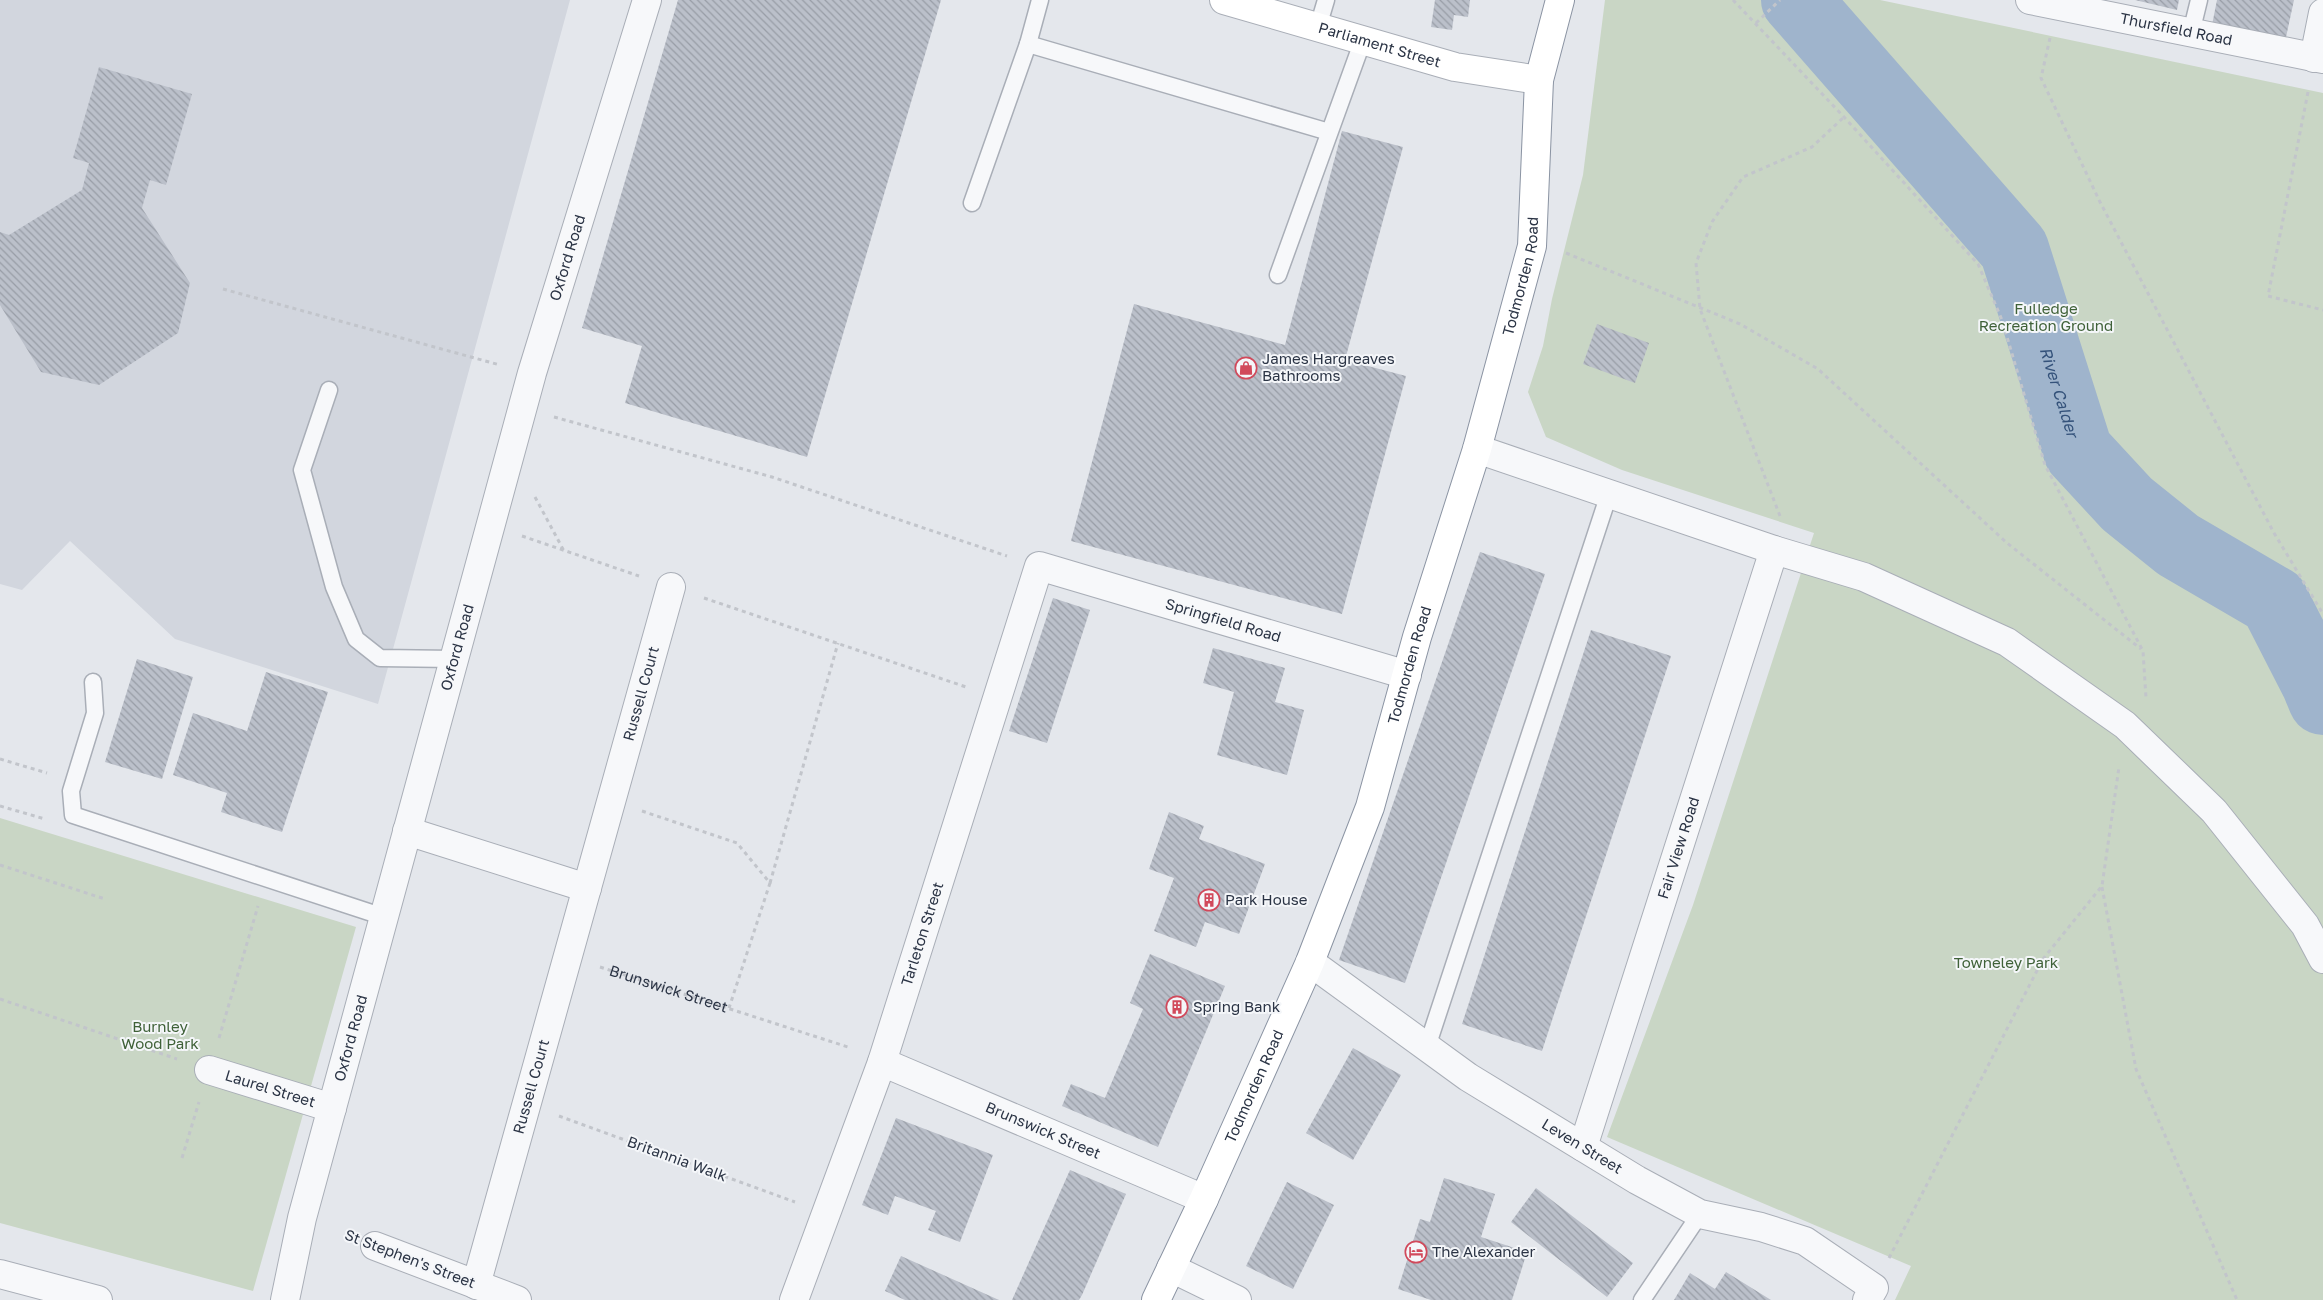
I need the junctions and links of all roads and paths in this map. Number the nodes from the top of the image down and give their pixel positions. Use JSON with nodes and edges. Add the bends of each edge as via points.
{"nodes":[{"id":1,"x":647,"y":0,"type":"edge"},
{"id":2,"x":1040,"y":0,"type":"edge"},
{"id":3,"x":1224,"y":0,"type":"edge"},
{"id":4,"x":1326,"y":0,"type":"edge"},
{"id":5,"x":1560,"y":0,"type":"edge"},
{"id":6,"x":1733,"y":0,"type":"edge"},
{"id":7,"x":1780,"y":0,"type":"edge"},
{"id":8,"x":2030,"y":0,"type":"edge"},
{"id":9,"x":2199,"y":0,"type":"edge"},
{"id":10,"x":2065,"y":4,"type":"edge"},
{"id":11,"x":2323,"y":13,"type":"edge"},
{"id":12,"x":1756,"y":23,"type":"junction"},
{"id":13,"x":1318,"y":27,"type":"junction"},
{"id":14,"x":2191,"y":33,"type":"junction"},
{"id":15,"x":1363,"y":40,"type":"junction"},
{"id":16,"x":1028,"y":44,"type":"junction"},
{"id":17,"x":2318,"y":59,"type":"edge"},
{"id":18,"x":1539,"y":80,"type":"junction"},
{"id":19,"x":1844,"y":117,"type":"junction"},
{"id":20,"x":1329,"y":132,"type":"junction"},
{"id":21,"x":972,"y":203,"type":"dead end"},
{"id":22,"x":1532,"y":246,"type":"junction"},
{"id":23,"x":1278,"y":274,"type":"dead end"},
{"id":24,"x":223,"y":289,"type":"dead end"},
{"id":25,"x":1700,"y":309,"type":"junction"},
{"id":26,"x":2323,"y":310,"type":"edge"},
{"id":27,"x":532,"y":373,"type":"junction"},
{"id":28,"x":329,"y":390,"type":"dead end"},
{"id":29,"x":545,"y":414,"type":"dead end"},
{"id":30,"x":1478,"y":449,"type":"junction"},
{"id":31,"x":510,"y":452,"type":"junction"},
{"id":32,"x":1609,"y":494,"type":"junction"},
{"id":33,"x":491,"y":524,"type":"junction"},
{"id":34,"x":1774,"y":550,"type":"junction"},
{"id":35,"x":564,"y":551,"type":"junction"},
{"id":36,"x":1039,"y":566,"type":"junction"},
{"id":37,"x":671,"y":587,"type":"junction"},
{"id":38,"x":2323,"y":614,"type":"edge"},
{"id":39,"x":838,"y":643,"type":"junction"},
{"id":40,"x":2143,"y":651,"type":"junction"},
{"id":41,"x":454,"y":659,"type":"junction"},
{"id":42,"x":1407,"y":675,"type":"junction"},
{"id":43,"x":93,"y":682,"type":"dead end"},
{"id":44,"x":997,"y":698,"type":"junction"},
{"id":45,"x":2125,"y":726,"type":"junction"},
{"id":46,"x":0,"y":759,"type":"edge"},
{"id":47,"x":74,"y":781,"type":"junction"},
{"id":48,"x":611,"y":800,"type":"junction"},
{"id":49,"x":0,"y":806,"type":"edge"},
{"id":50,"x":73,"y":815,"type":"junction"},
{"id":51,"x":408,"y":831,"type":"junction"},
{"id":52,"x":0,"y":865,"type":"edge"},
{"id":53,"x":267,"y":879,"type":"junction"},
{"id":54,"x":770,"y":883,"type":"junction"},
{"id":55,"x":2102,"y":886,"type":"junction"},
{"id":56,"x":587,"y":888,"type":"junction"},
{"id":57,"x":105,"y":898,"type":"dead end"},
{"id":58,"x":384,"y":917,"type":"junction"},
{"id":59,"x":568,"y":957,"type":"junction"},
{"id":60,"x":2323,"y":959,"type":"edge"},
{"id":61,"x":1310,"y":962,"type":"junction"},
{"id":62,"x":0,"y":999,"type":"edge"},
{"id":63,"x":729,"y":1008,"type":"junction"},
{"id":64,"x":1427,"y":1047,"type":"junction"},
{"id":65,"x":883,"y":1060,"type":"junction"},
{"id":66,"x":209,"y":1070,"type":"junction"},
{"id":67,"x":528,"y":1105,"type":"junction"},
{"id":68,"x":332,"y":1108,"type":"junction"},
{"id":69,"x":1583,"y":1147,"type":"junction"},
{"id":70,"x":182,"y":1158,"type":"dead end"},
{"id":71,"x":1204,"y":1198,"type":"junction"},
{"id":72,"x":826,"y":1214,"type":"junction"},
{"id":73,"x":1700,"y":1214,"type":"junction"},
{"id":74,"x":376,"y":1246,"type":"dead end"},
{"id":75,"x":1172,"y":1268,"type":"junction"},
{"id":76,"x":0,"y":1274,"type":"edge"},
{"id":77,"x":476,"y":1285,"type":"junction"},
{"id":78,"x":1871,"y":1294,"type":"edge"},
{"id":79,"x":98,"y":1300,"type":"edge"},
{"id":80,"x":285,"y":1300,"type":"edge"},
{"id":81,"x":517,"y":1300,"type":"edge"},
{"id":82,"x":794,"y":1300,"type":"edge"},
{"id":83,"x":1156,"y":1300,"type":"edge"},
{"id":84,"x":1237,"y":1300,"type":"edge"},
{"id":85,"x":1642,"y":1300,"type":"edge"},
{"id":86,"x":2237,"y":1300,"type":"edge"}],
"edges":[{"from":1,"to":27,"type":"street","name":"Oxford Road"},
{"from":2,"to":16,"type":"lane"},
{"from":3,"to":13,"type":"main road","name":"Parliament Street"},
{"from":4,"to":13,"type":"lane"},
{"from":5,"to":18,"type":"main road","name":"Todmorden Road"},
{"from":6,"to":12,"type":"path"},
{"from":7,"to":12,"type":"path"},
{"from":8,"to":10,"type":"street","name":"Thursfield Road"},
{"from":9,"to":14,"type":"lane"},
{"from":10,"to":14,"type":"street","name":"Thursfield Road"},
{"from":10,"to":38,"type":"path","via":[[2041,78],[2100,202],[2260,507]]},
{"from":11,"to":17,"type":"street"},
{"from":12,"to":19,"type":"path"},
{"from":13,"to":15,"type":"main road","name":"Parliament Street"},
{"from":14,"to":17,"type":"street","name":"Thursfield Road"},
{"from":15,"to":18,"type":"main road","name":"Parliament Street","via":[[1455,67]]},
{"from":15,"to":20,"type":"lane"},
{"from":16,"to":20,"type":"lane"},
{"from":16,"to":21,"type":"lane"},
{"from":17,"to":26,"type":"path","via":[[2268,296]]},
{"from":18,"to":22,"type":"main road","name":"Todmorden Road"},
{"from":19,"to":25,"type":"path","via":[[1812,147],[1743,177],[1712,222],[1696,263]]},
{"from":19,"to":40,"type":"path","via":[[1978,264],[2002,320],[2045,465]]},
{"from":20,"to":23,"type":"lane"},
{"from":22,"to":25,"type":"path","via":[[1564,252]]},
{"from":22,"to":30,"type":"main road","name":"Todmorden Road"},
{"from":24,"to":27,"type":"path"},
{"from":25,"to":34,"type":"path","via":[[1782,523]]},
{"from":25,"to":40,"type":"path","via":[[1740,324],[1818,369],[2008,543]]},
{"from":27,"to":31,"type":"street","name":"Oxford Road"},
{"from":28,"to":41,"type":"lane","via":[[302,470],[334,587],[356,639],[380,658]]},
{"from":29,"to":36,"type":"path","via":[[772,477]]},
{"from":30,"to":32,"type":"street"},
{"from":30,"to":42,"type":"main road","name":"Todmorden Road"},
{"from":31,"to":33,"type":"street","name":"Oxford Road"},
{"from":31,"to":35,"type":"path"},
{"from":32,"to":34,"type":"street"},
{"from":32,"to":64,"type":"lane"},
{"from":33,"to":35,"type":"path"},
{"from":33,"to":41,"type":"street","name":"Oxford Road"},
{"from":34,"to":45,"type":"street","via":[[1864,577],[2007,642]]},
{"from":34,"to":69,"type":"street","name":"Fair View Road"},
{"from":35,"to":37,"type":"path"},
{"from":36,"to":42,"type":"street","name":"Springfield Road"},
{"from":36,"to":44,"type":"street","name":"Tarleton Street"},
{"from":37,"to":39,"type":"path"},
{"from":37,"to":48,"type":"street","name":"Russell Court"},
{"from":39,"to":44,"type":"path"},
{"from":39,"to":54,"type":"path"},
{"from":40,"to":45,"type":"path","via":[[2146,697]]},
{"from":41,"to":51,"type":"street","name":"Oxford Road"},
{"from":42,"to":61,"type":"main road","name":"Todmorden Road","via":[[1370,808]]},
{"from":43,"to":47,"type":"lane","via":[[95,713]]},
{"from":44,"to":65,"type":"street","name":"Tarleton Street"},
{"from":45,"to":55,"type":"path"},
{"from":45,"to":60,"type":"street","via":[[2214,811],[2305,925]]},
{"from":46,"to":47,"type":"path"},
{"from":47,"to":50,"type":"lane","via":[[71,791]]},
{"from":48,"to":54,"type":"path","via":[[737,842]]},
{"from":48,"to":56,"type":"street","name":"Russell Court"},
{"from":49,"to":50,"type":"path","via":[[65,825]]},
{"from":50,"to":53,"type":"lane"},
{"from":51,"to":56,"type":"street"},
{"from":51,"to":58,"type":"street","name":"Oxford Road"},
{"from":52,"to":57,"type":"path"},
{"from":53,"to":58,"type":"lane"},
{"from":53,"to":66,"type":"path"},
{"from":54,"to":63,"type":"path"},
{"from":55,"to":78,"type":"path","via":[[2043,959]]},
{"from":55,"to":86,"type":"path","via":[[2136,1069]]},
{"from":56,"to":59,"type":"street","name":"Russell Court"},
{"from":58,"to":68,"type":"street","name":"Oxford Road"},
{"from":59,"to":63,"type":"path","name":"Brunswick Street"},
{"from":59,"to":67,"type":"street","name":"Russell Court"},
{"from":61,"to":64,"type":"street","name":"Leven Street"},
{"from":61,"to":71,"type":"main road","name":"Todmorden Road"},
{"from":62,"to":66,"type":"path"},
{"from":63,"to":65,"type":"path","name":"Brunswick Street"},
{"from":64,"to":69,"type":"street","name":"Leven Street","via":[[1468,1077]]},
{"from":65,"to":71,"type":"street","name":"Brunswick Street"},
{"from":65,"to":72,"type":"street","name":"Tarleton Street"},
{"from":66,"to":68,"type":"street","name":"Laurel Street"},
{"from":66,"to":70,"type":"path"},
{"from":67,"to":72,"type":"path","name":"Britannia Walk"},
{"from":67,"to":77,"type":"street","name":"Russell Court"},
{"from":68,"to":80,"type":"street","name":"Oxford Road","via":[[302,1218]]},
{"from":69,"to":73,"type":"street","name":"Leven Street"},
{"from":71,"to":75,"type":"main road","name":"Todmorden Road"},
{"from":72,"to":82,"type":"street","name":"Tarleton Street"},
{"from":73,"to":78,"type":"street","name":"Leven Street","via":[[1805,1241]]},
{"from":73,"to":85,"type":"lane"},
{"from":74,"to":77,"type":"street","name":"St Stephen's Street"},
{"from":75,"to":83,"type":"main road","name":"Todmorden Road"},
{"from":75,"to":84,"type":"street"},
{"from":76,"to":79,"type":"street"},
{"from":77,"to":81,"type":"street","name":"St Stephen's Street"}]}
